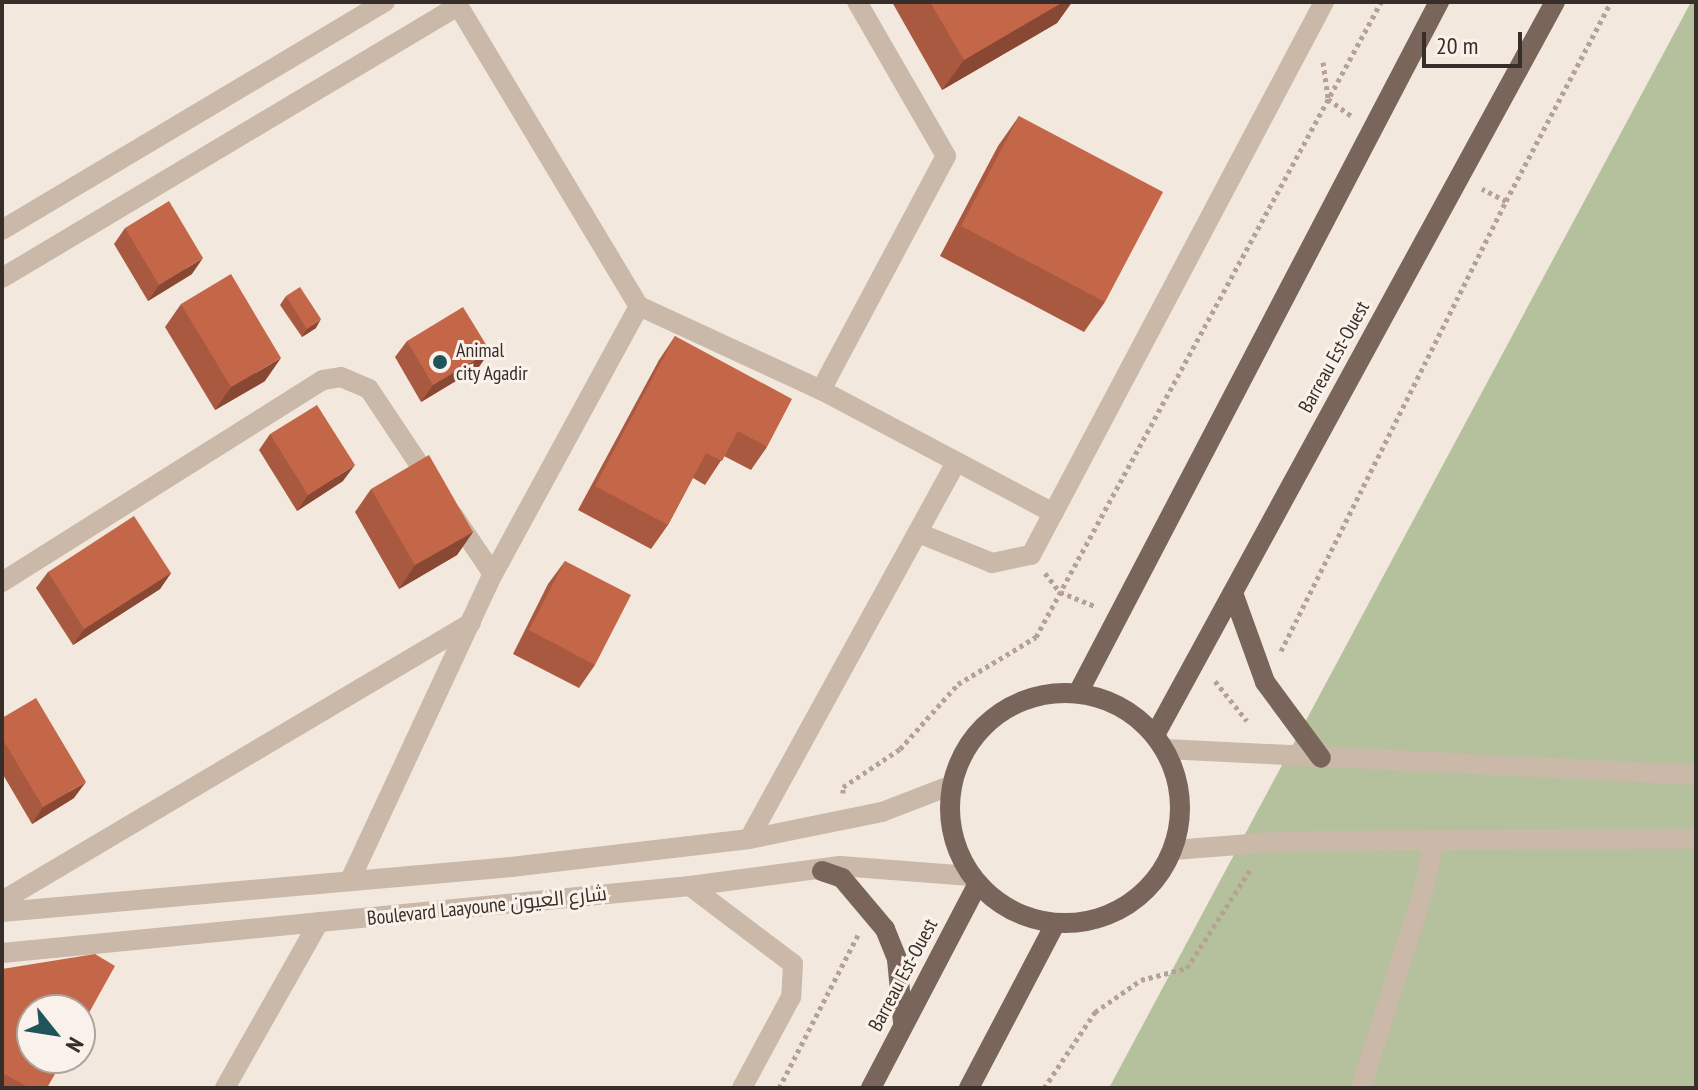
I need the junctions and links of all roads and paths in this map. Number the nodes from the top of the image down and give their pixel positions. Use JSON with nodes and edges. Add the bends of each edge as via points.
{"nodes":[{"id":1,"x":385,"y":2,"type":"edge"},
{"id":2,"x":857,"y":2,"type":"edge"},
{"id":3,"x":1439,"y":2,"type":"edge"},
{"id":4,"x":1555,"y":2,"type":"edge"},
{"id":5,"x":1611,"y":2,"type":"edge"},
{"id":6,"x":457,"y":4,"type":"edge"},
{"id":7,"x":1316,"y":7,"type":"edge"},
{"id":8,"x":1371,"y":130,"type":"junction"},
{"id":9,"x":1459,"y":177,"type":"junction"},
{"id":10,"x":1506,"y":201,"type":"junction"},
{"id":11,"x":2,"y":230,"type":"edge"},
{"id":12,"x":2,"y":278,"type":"edge"},
{"id":13,"x":639,"y":306,"type":"junction"},
{"id":14,"x":821,"y":390,"type":"junction"},
{"id":15,"x":956,"y":462,"type":"junction"},
{"id":16,"x":1053,"y":513,"type":"junction"},
{"id":17,"x":921,"y":534,"type":"junction"},
{"id":18,"x":1031,"y":555,"type":"junction"},
{"id":19,"x":493,"y":574,"type":"junction"},
{"id":20,"x":2,"y":582,"type":"edge"},
{"id":21,"x":1233,"y":593,"type":"junction"},
{"id":22,"x":1119,"y":615,"type":"junction"},
{"id":23,"x":471,"y":623,"type":"junction"},
{"id":24,"x":1197,"y":659,"type":"junction"},
{"id":25,"x":1265,"y":682,"type":"junction"},
{"id":26,"x":1078,"y":693,"type":"junction"},
{"id":27,"x":1247,"y":721,"type":"junction"},
{"id":28,"x":1160,"y":742,"type":"junction"},
{"id":29,"x":1252,"y":754,"type":"junction"},
{"id":30,"x":1321,"y":758,"type":"junction"},
{"id":31,"x":1696,"y":775,"type":"edge"},
{"id":32,"x":952,"y":785,"type":"junction"},
{"id":33,"x":749,"y":839,"type":"junction"},
{"id":34,"x":1696,"y":839,"type":"edge"},
{"id":35,"x":1434,"y":840,"type":"junction"},
{"id":36,"x":1260,"y":843,"type":"junction"},
{"id":37,"x":1173,"y":850,"type":"junction"},
{"id":38,"x":822,"y":871,"type":"junction"},
{"id":39,"x":351,"y":878,"type":"junction"},
{"id":40,"x":974,"y":881,"type":"junction"},
{"id":41,"x":690,"y":886,"type":"junction"},
{"id":42,"x":2,"y":901,"type":"edge"},
{"id":43,"x":2,"y":912,"type":"edge"},
{"id":44,"x":319,"y":922,"type":"junction"},
{"id":45,"x":1055,"y":924,"type":"junction"},
{"id":46,"x":2,"y":953,"type":"edge"},
{"id":47,"x":903,"y":1026,"type":"junction"},
{"id":48,"x":225,"y":1088,"type":"edge"},
{"id":49,"x":742,"y":1088,"type":"edge"},
{"id":50,"x":871,"y":1088,"type":"edge"},
{"id":51,"x":969,"y":1088,"type":"edge"},
{"id":52,"x":1044,"y":1088,"type":"edge"},
{"id":53,"x":1361,"y":1088,"type":"edge"}],
"edges":[{"from":1,"to":11,"type":"street"},
{"from":2,"to":14,"type":"street","via":[[946,156]]},
{"from":3,"to":8,"type":"main road"},
{"from":4,"to":9,"type":"main road","name":"Barreau Est-Ouest"},
{"from":5,"to":10,"type":"path"},
{"from":6,"to":12,"type":"street"},
{"from":6,"to":13,"type":"street"},
{"from":7,"to":8,"type":"path","via":[[1328,99]]},
{"from":7,"to":16,"type":"street"},
{"from":8,"to":22,"type":"main road"},
{"from":9,"to":10,"type":"path"},
{"from":9,"to":21,"type":"main road","name":"Barreau Est-Ouest"},
{"from":10,"to":25,"type":"path"},
{"from":13,"to":14,"type":"street"},
{"from":13,"to":19,"type":"street"},
{"from":14,"to":15,"type":"street"},
{"from":15,"to":16,"type":"street"},
{"from":15,"to":17,"type":"street"},
{"from":16,"to":18,"type":"street"},
{"from":17,"to":18,"type":"street","via":[[992,563]]},
{"from":17,"to":33,"type":"street"},
{"from":18,"to":22,"type":"path","via":[[1060,592]]},
{"from":19,"to":20,"type":"street","via":[[369,389],[341,377],[323,380]]},
{"from":19,"to":23,"type":"street"},
{"from":21,"to":24,"type":"main road","name":"Barreau Est-Ouest"},
{"from":21,"to":25,"type":"main road"},
{"from":22,"to":26,"type":"main road"},
{"from":23,"to":39,"type":"street"},
{"from":23,"to":42,"type":"street"},
{"from":24,"to":27,"type":"path"},
{"from":24,"to":28,"type":"main road","name":"Barreau Est-Ouest"},
{"from":25,"to":27,"type":"path"},
{"from":25,"to":30,"type":"main road"},
{"from":26,"to":28,"type":"main road","via":[[1121,706]]},
{"from":26,"to":32,"type":"main road","via":[[1044,694],[1012,705],[984,725],[963,752]]},
{"from":27,"to":29,"type":"path"},
{"from":28,"to":29,"type":"street"},
{"from":28,"to":37,"type":"main road","via":[[1178,781],[1181,816]]},
{"from":29,"to":30,"type":"street"},
{"from":30,"to":31,"type":"street"},
{"from":32,"to":33,"type":"street","name":"Boulevard Laayoune شارع العيون","via":[[882,812]]},
{"from":32,"to":40,"type":"main road","via":[[954,838]]},
{"from":33,"to":39,"type":"street","name":"Boulevard Laayoune شارع العيون"},
{"from":34,"to":35,"type":"street"},
{"from":35,"to":36,"type":"street"},
{"from":35,"to":53,"type":"street"},
{"from":36,"to":37,"type":"street"},
{"from":36,"to":52,"type":"path","via":[[1246,878],[1187,968],[1141,980],[1095,1012]]},
{"from":37,"to":45,"type":"main road","via":[[1139,898],[1085,923]]},
{"from":38,"to":40,"type":"street","name":"Boulevard Laayoune شارع العيون","via":[[884,866]]},
{"from":38,"to":41,"type":"street","name":"Boulevard Laayoune شارع العيون"},
{"from":38,"to":47,"type":"main road","via":[[842,878],[885,929],[897,959]]},
{"from":39,"to":43,"type":"street","name":"Boulevard Laayoune شارع العيون"},
{"from":40,"to":45,"type":"main road","via":[[999,905]]},
{"from":40,"to":47,"type":"main road","name":"Barreau Est-Ouest"},
{"from":41,"to":44,"type":"street","name":"Boulevard Laayoune شارع العيون"},
{"from":41,"to":49,"type":"street","via":[[793,964],[791,997]]},
{"from":44,"to":46,"type":"street","name":"Boulevard Laayoune شارع العيون"},
{"from":44,"to":48,"type":"street"},
{"from":45,"to":51,"type":"main road"},
{"from":47,"to":50,"type":"main road","name":"Barreau Est-Ouest"}]}
